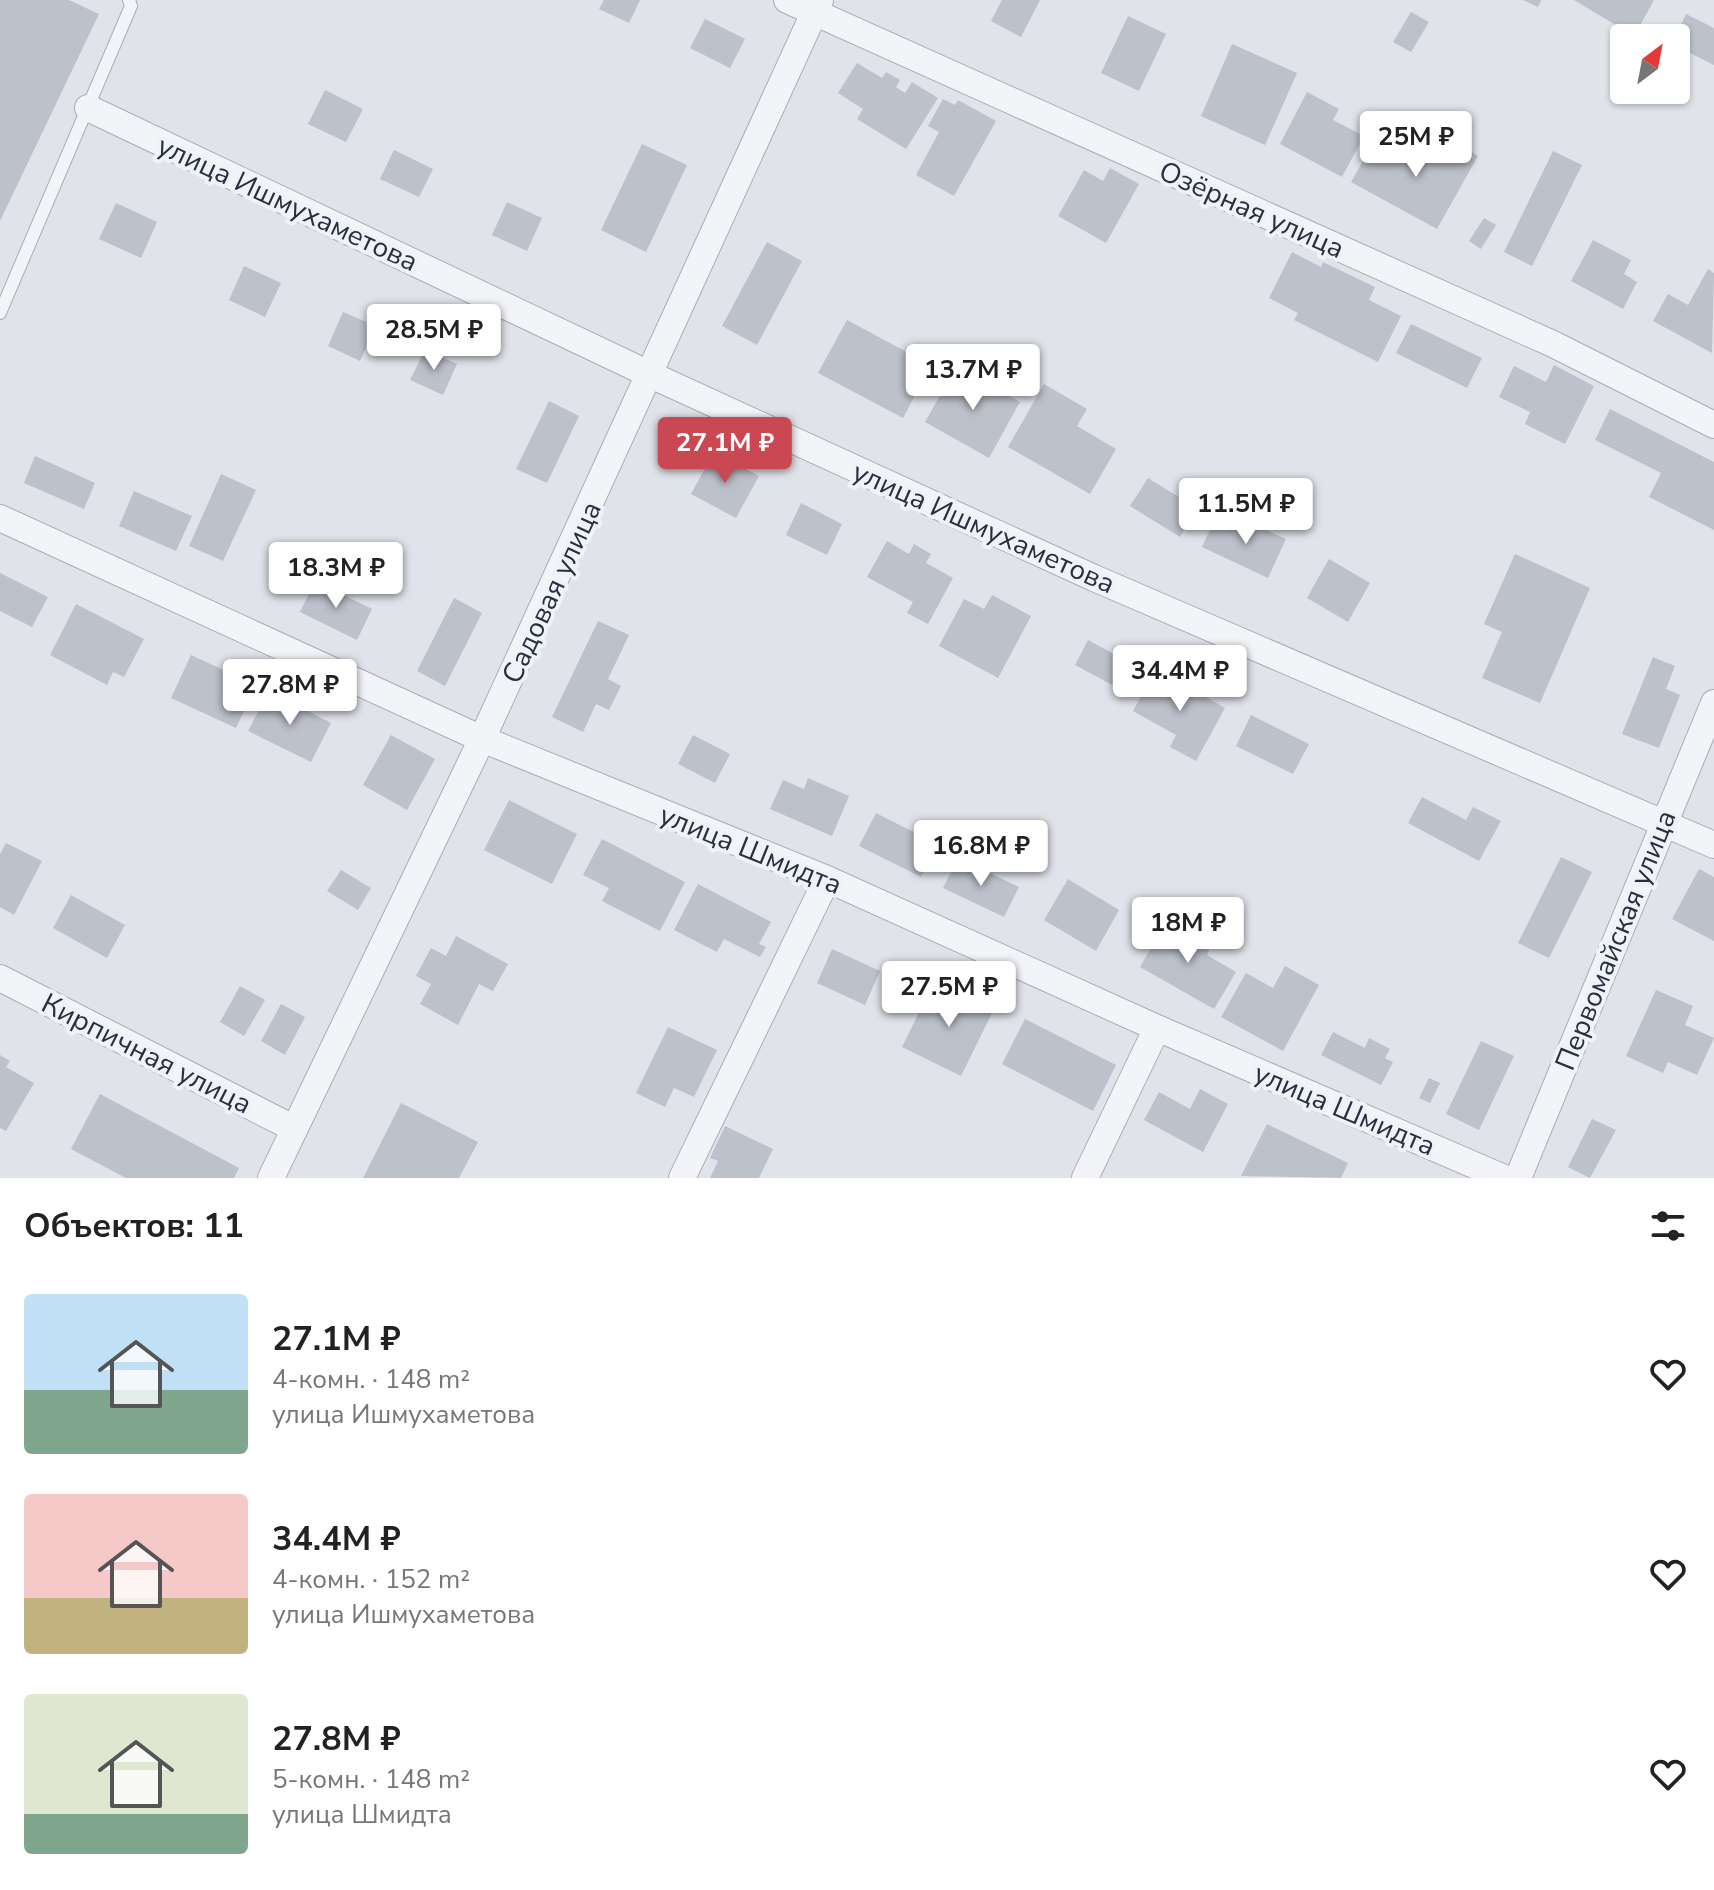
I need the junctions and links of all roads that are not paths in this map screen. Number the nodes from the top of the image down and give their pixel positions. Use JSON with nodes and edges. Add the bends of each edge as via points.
{"nodes":[{"id":1,"x":129,"y":0,"type":"edge"},
{"id":2,"x":787,"y":0,"type":"edge"},
{"id":3,"x":817,"y":6,"type":"edge"},
{"id":4,"x":88,"y":108,"type":"junction"},
{"id":5,"x":0,"y":313,"type":"edge"},
{"id":6,"x":651,"y":375,"type":"junction"},
{"id":7,"x":1714,"y":425,"type":"edge"},
{"id":8,"x":0,"y":518,"type":"edge"},
{"id":9,"x":1714,"y":703,"type":"edge"},
{"id":10,"x":482,"y":739,"type":"junction"},
{"id":11,"x":1662,"y":822,"type":"junction"},
{"id":12,"x":1714,"y":845,"type":"edge"},
{"id":13,"x":827,"y":879,"type":"junction"},
{"id":14,"x":0,"y":978,"type":"edge"},
{"id":15,"x":1157,"y":1028,"type":"junction"},
{"id":16,"x":293,"y":1128,"type":"junction"},
{"id":17,"x":271,"y":1178,"type":"edge"},
{"id":18,"x":682,"y":1178,"type":"edge"},
{"id":19,"x":1085,"y":1178,"type":"edge"},
{"id":20,"x":1504,"y":1178,"type":"edge"},
{"id":21,"x":1518,"y":1178,"type":"edge"}],
"edges":[{"from":1,"to":4,"type":"lane"},
{"from":2,"to":3,"type":"street","name":"Озёрная улица"},
{"from":3,"to":6,"type":"street","name":"Садовая улица"},
{"from":3,"to":7,"type":"street","name":"Озёрная улица","via":[[1553,344]]},
{"from":4,"to":5,"type":"lane"},
{"from":4,"to":6,"type":"street","name":"улица Ишмухаметова"},
{"from":6,"to":10,"type":"street","name":"Садовая улица"},
{"from":6,"to":11,"type":"street","name":"улица Ишмухаметова","via":[[1094,578]]},
{"from":8,"to":10,"type":"street","name":"улица Шмидта"},
{"from":9,"to":11,"type":"street","name":"Первомайская улица"},
{"from":10,"to":13,"type":"street","name":"улица Шмидта"},
{"from":10,"to":16,"type":"street","name":"Садовая улица"},
{"from":11,"to":12,"type":"street","name":"улица Ишмухаметова"},
{"from":11,"to":21,"type":"street","name":"Первомайская улица"},
{"from":13,"to":15,"type":"street","name":"улица Шмидта"},
{"from":13,"to":18,"type":"street"},
{"from":14,"to":16,"type":"street","name":"Кирпичная улица"},
{"from":15,"to":19,"type":"street"},
{"from":15,"to":20,"type":"street","name":"улица Шмидта"},
{"from":16,"to":17,"type":"street","name":"Садовая улица"}]}
